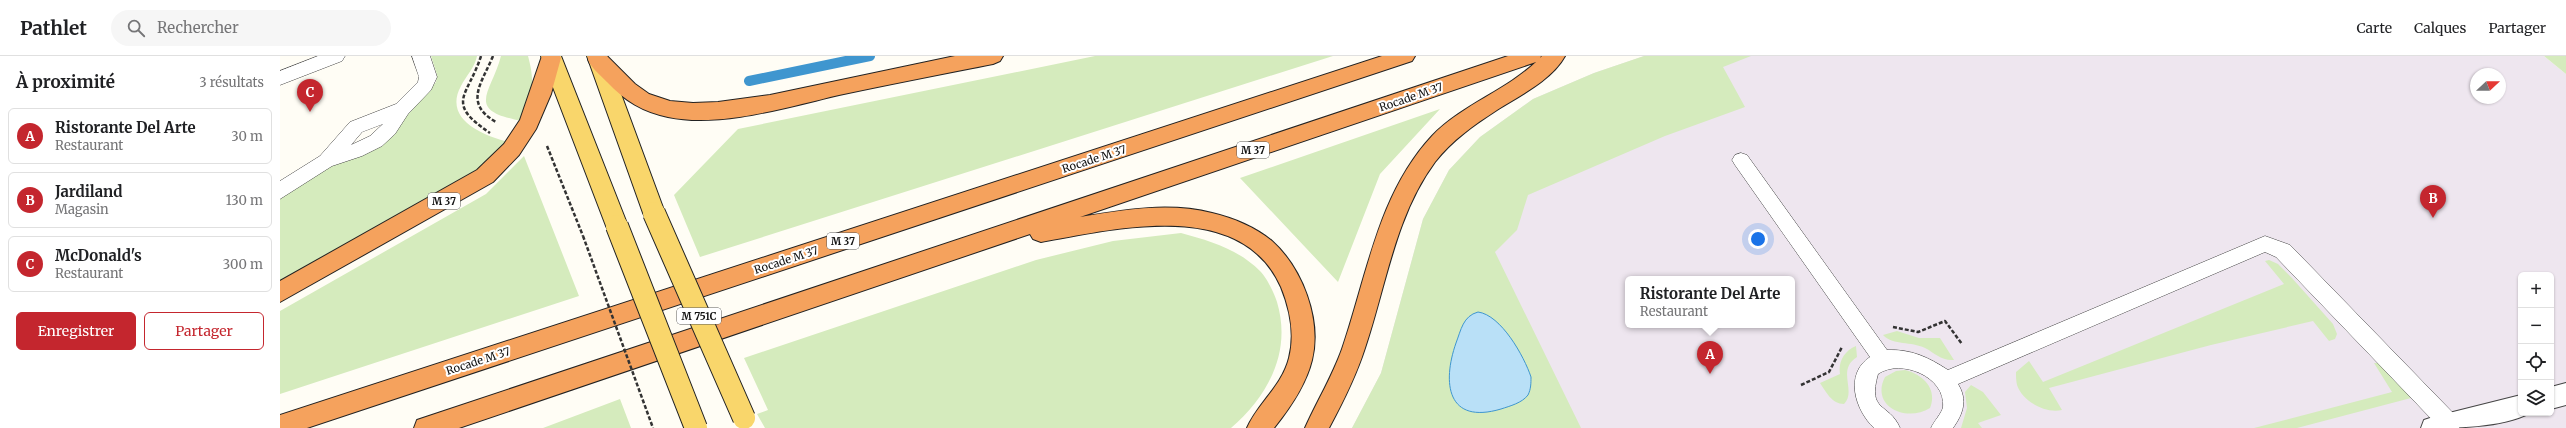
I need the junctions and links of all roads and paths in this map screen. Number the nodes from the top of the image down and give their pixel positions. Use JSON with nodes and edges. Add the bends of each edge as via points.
{"nodes":[{"id":1,"x":336,"y":56,"type":"edge"},
{"id":2,"x":421,"y":56,"type":"edge"},
{"id":3,"x":482,"y":56,"type":"edge"},
{"id":4,"x":993,"y":56,"type":"edge"},
{"id":5,"x":1405,"y":56,"type":"edge"},
{"id":6,"x":1531,"y":56,"type":"edge"},
{"id":7,"x":1555,"y":56,"type":"edge"},
{"id":8,"x":551,"y":57,"type":"edge"},
{"id":9,"x":597,"y":57,"type":"edge"},
{"id":10,"x":280,"y":78,"type":"edge"},
{"id":11,"x":518,"y":142,"type":"junction"},
{"id":12,"x":1741,"y":160,"type":"dead end"},
{"id":13,"x":280,"y":191,"type":"edge"},
{"id":14,"x":583,"y":236,"type":"dead end"},
{"id":15,"x":975,"y":245,"type":"junction"},
{"id":16,"x":280,"y":292,"type":"edge"},
{"id":17,"x":1883,"y":360,"type":"junction"},
{"id":18,"x":1944,"y":380,"type":"junction"},
{"id":19,"x":2566,"y":394,"type":"edge"},
{"id":20,"x":2554,"y":397,"type":"edge"},
{"id":21,"x":2518,"y":407,"type":"edge"},
{"id":22,"x":746,"y":423,"type":"edge"},
{"id":23,"x":280,"y":426,"type":"edge"},
{"id":24,"x":2442,"y":426,"type":"edge"},
{"id":25,"x":426,"y":428,"type":"edge"},
{"id":26,"x":653,"y":428,"type":"edge"},
{"id":27,"x":696,"y":428,"type":"edge"},
{"id":28,"x":1259,"y":428,"type":"edge"},
{"id":29,"x":1317,"y":428,"type":"edge"},
{"id":30,"x":1890,"y":428,"type":"edge"},
{"id":31,"x":1941,"y":428,"type":"edge"}],
"edges":[{"from":1,"to":10,"type":"lane"},
{"from":2,"to":13,"type":"lane","via":[[428,78],[425,85],[402,109],[389,130],[376,141],[356,151],[326,161]]},
{"from":3,"to":11,"type":"path","via":[[466,87],[462,101],[465,114],[471,122],[491,134]]},
{"from":4,"to":9,"type":"highway","via":[[784,99],[697,112],[649,104],[630,92]]},
{"from":5,"to":23,"type":"highway","name":"Rocade M 37","number":"M 37"},
{"from":6,"to":15,"type":"highway","name":"Rocade M 37","number":"M 37"},
{"from":7,"to":29,"type":"highway","via":[[1541,71],[1473,114],[1442,140],[1427,157],[1394,214],[1343,376]]},
{"from":8,"to":11,"type":"highway","number":"M 37","via":[[541,100]]},
{"from":8,"to":27,"type":"main road","bridge":true},
{"from":9,"to":22,"type":"main road","number":"M 751C","bridge":true,"via":[[654,213]]},
{"from":11,"to":16,"type":"highway","number":"M 37","via":[[485,176],[461,192]]},
{"from":12,"to":17,"type":"lane"},
{"from":14,"to":26,"type":"path","bridge":true},
{"from":15,"to":25,"type":"highway","name":"Rocade M 37","number":"M 37"},
{"from":15,"to":28,"type":"highway","number":"M 37","via":[[1150,218],[1190,218],[1228,226],[1256,240],[1280,263],[1297,295],[1303,328],[1300,363],[1281,403]]},
{"from":17,"to":18,"type":"lane","via":[[1894,357],[1912,359],[1930,367]]},
{"from":17,"to":30,"type":"lane","via":[[1868,373],[1864,392],[1872,412]]},
{"from":18,"to":24,"type":"lane","via":[[2265,244],[2283,251]]},
{"from":18,"to":31,"type":"lane","via":[[1951,392],[1953,405],[1948,421]]},
{"from":19,"to":20,"type":"street"},
{"from":21,"to":24,"type":"street"}]}
